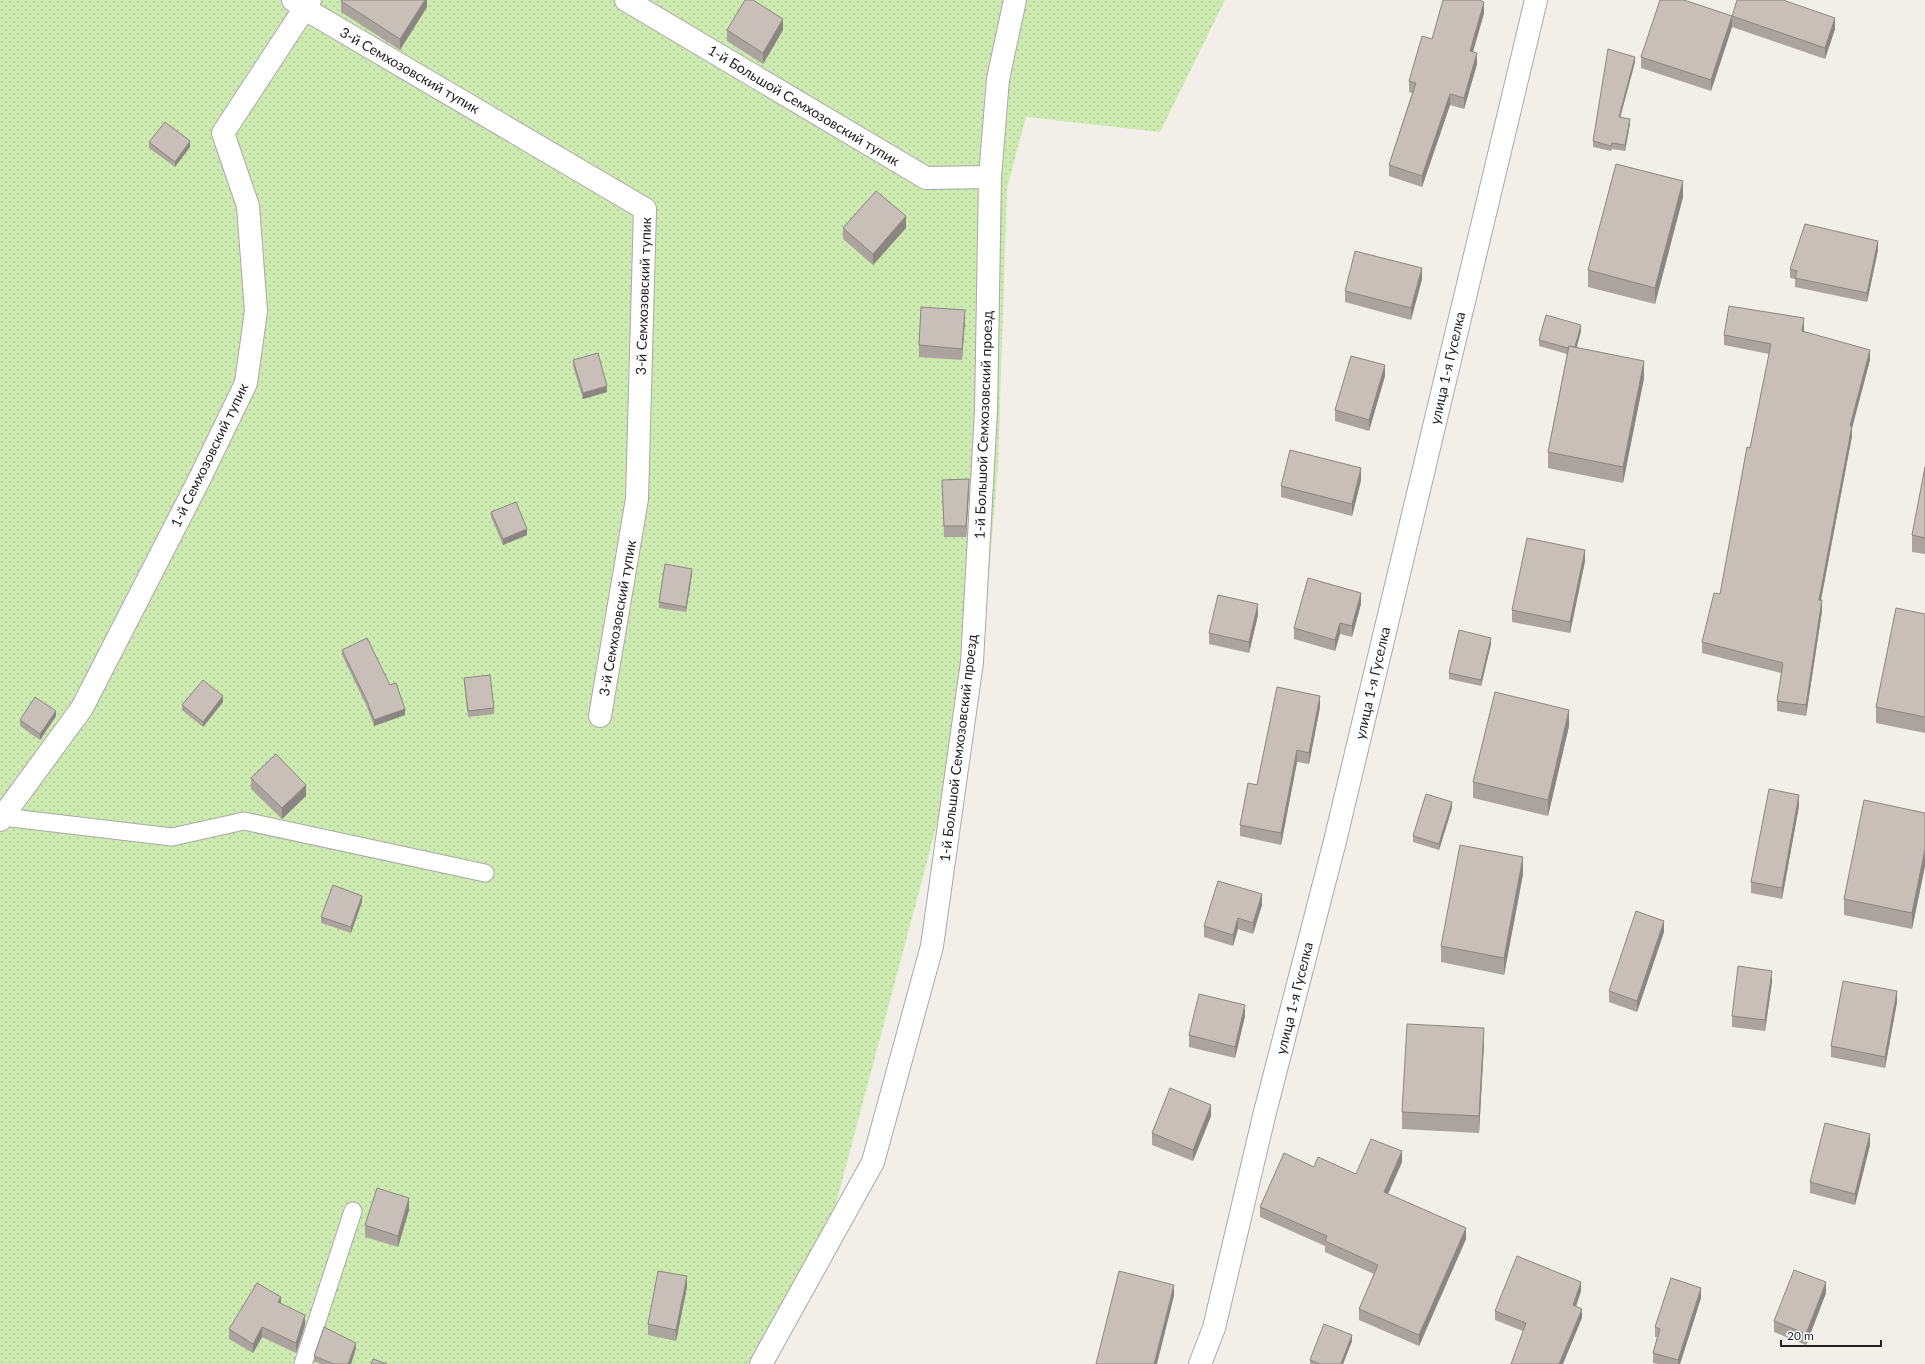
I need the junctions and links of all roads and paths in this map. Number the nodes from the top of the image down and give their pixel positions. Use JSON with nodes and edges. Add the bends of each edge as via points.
{"nodes":[{"id":1,"x":626,"y":0,"type":"edge"},
{"id":2,"x":1015,"y":0,"type":"edge"},
{"id":3,"x":1536,"y":0,"type":"edge"},
{"id":4,"x":303,"y":3,"type":"edge"},
{"id":5,"x":990,"y":178,"type":"junction"},
{"id":6,"x":600,"y":716,"type":"dead end"},
{"id":7,"x":1,"y":819,"type":"edge"},
{"id":8,"x":485,"y":873,"type":"dead end"},
{"id":9,"x":353,"y":1212,"type":"dead end"},
{"id":10,"x":303,"y":1364,"type":"edge"},
{"id":11,"x":760,"y":1364,"type":"edge"},
{"id":12,"x":1200,"y":1364,"type":"edge"}],
"edges":[{"from":1,"to":5,"type":"street","name":"1-й Большой Семхозовский тупик","via":[[926,178]]},
{"from":2,"to":5,"type":"street","name":"1-й Большой Семхозовский проезд","via":[[998,79]]},
{"from":3,"to":12,"type":"street","name":"улица 1-я Гуселка","via":[[1335,841],[1266,1108],[1214,1328]]},
{"from":4,"to":6,"type":"street","name":"3-й Семхозовский тупик","via":[[645,209],[637,499]]},
{"from":4,"to":7,"type":"street","name":"1-й Семхозовский тупик","via":[[223,133],[248,206],[256,311],[246,383],[82,708]]},
{"from":5,"to":11,"type":"street","name":"1-й Большой Семхозовский проезд","via":[[986,411],[972,662],[932,946],[873,1162]]},
{"from":7,"to":8,"type":"lane","via":[[172,837],[244,821]]},
{"from":9,"to":10,"type":"lane"}]}
